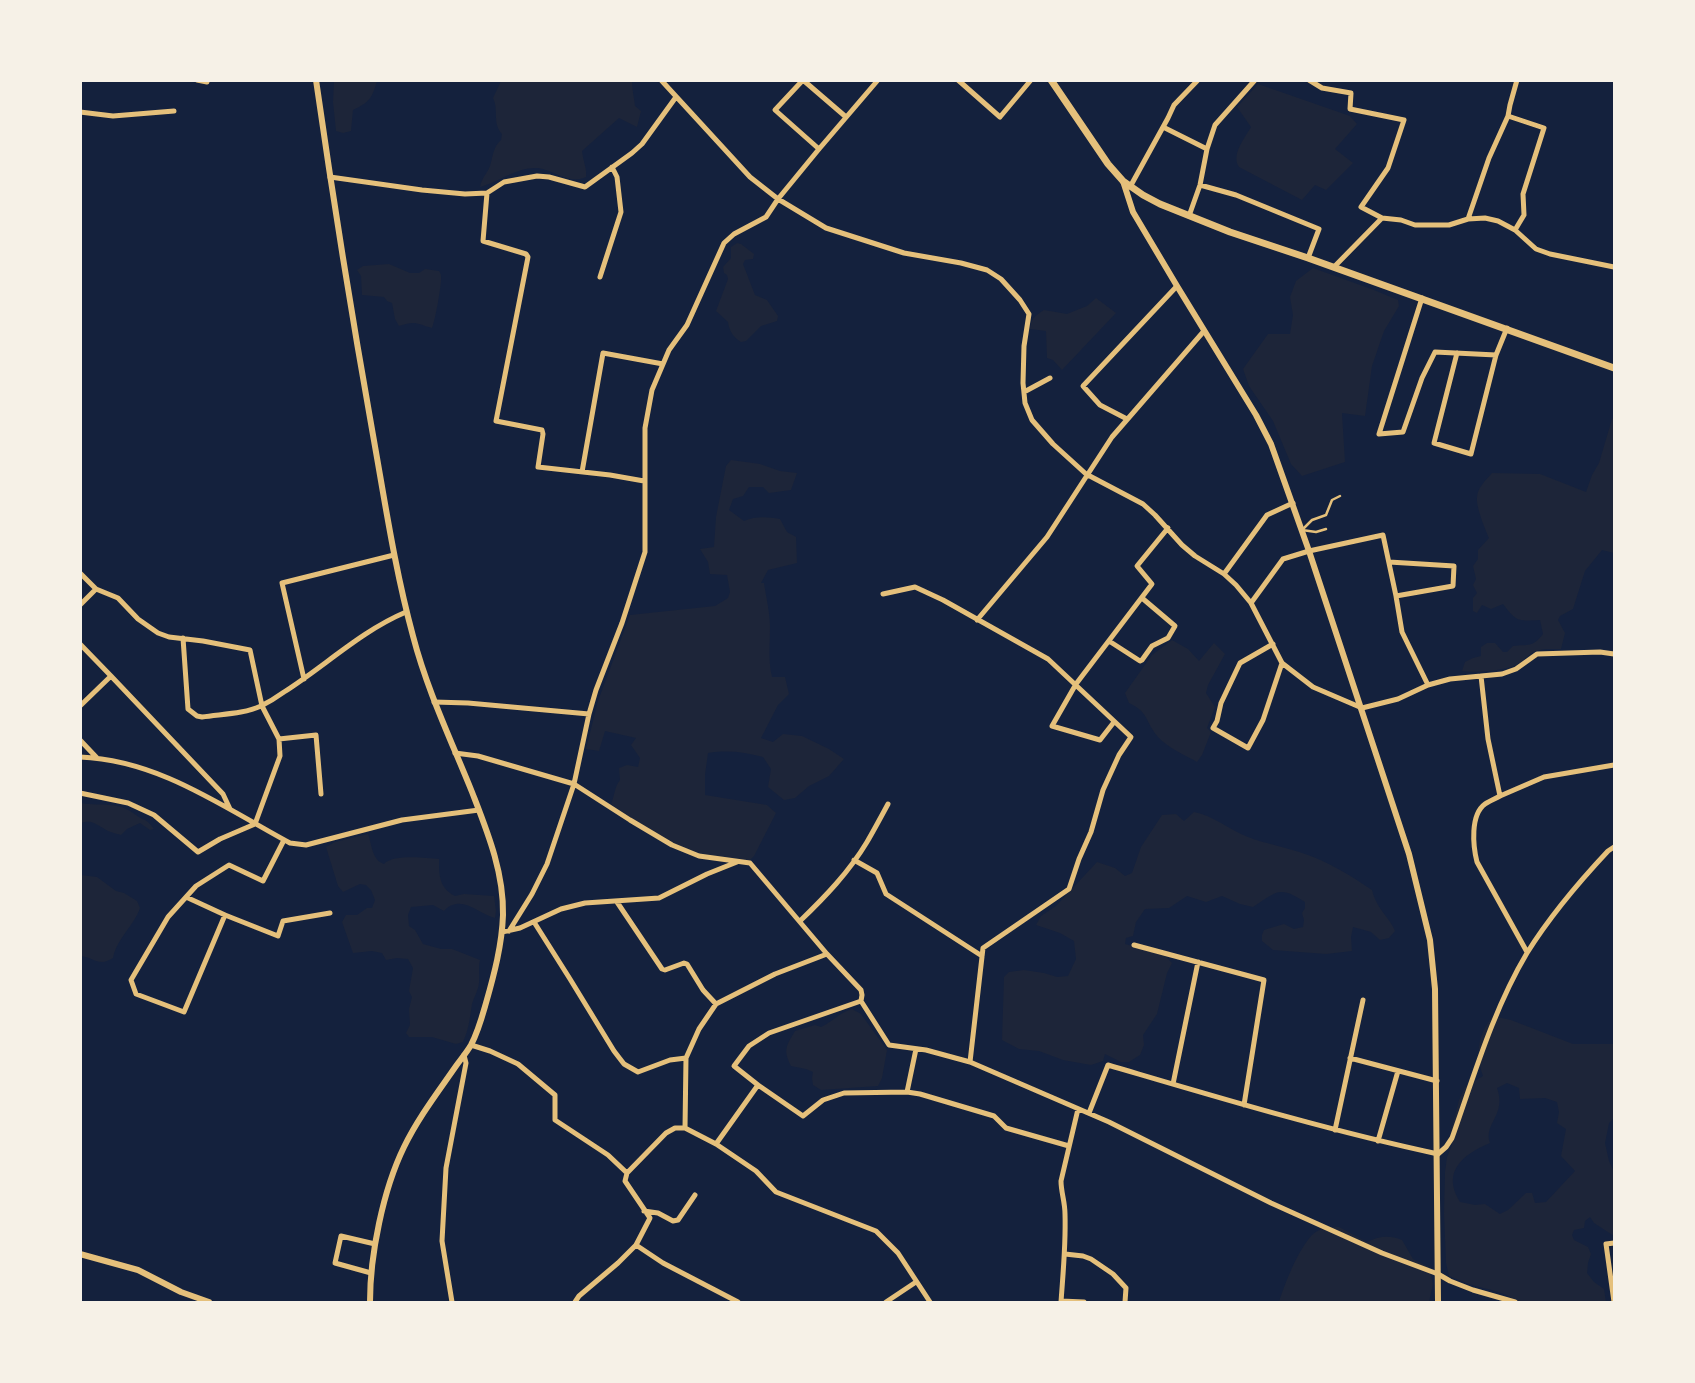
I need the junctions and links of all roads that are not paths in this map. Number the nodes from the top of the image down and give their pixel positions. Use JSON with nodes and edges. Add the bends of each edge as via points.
{"nodes":[{"id":1,"x":197,"y":80,"type":"edge"},
{"id":2,"x":316,"y":80,"type":"edge"},
{"id":3,"x":661,"y":80,"type":"edge"},
{"id":4,"x":803,"y":80,"type":"edge"},
{"id":5,"x":878,"y":80,"type":"edge"},
{"id":6,"x":958,"y":80,"type":"edge"},
{"id":7,"x":1031,"y":80,"type":"edge"},
{"id":8,"x":1051,"y":80,"type":"edge"},
{"id":9,"x":1198,"y":80,"type":"edge"},
{"id":10,"x":1255,"y":80,"type":"edge"},
{"id":11,"x":1308,"y":80,"type":"edge"},
{"id":12,"x":1517,"y":80,"type":"edge"},
{"id":13,"x":207,"y":82,"type":"edge"},
{"id":14,"x":676,"y":97,"type":"junction"},
{"id":15,"x":174,"y":111,"type":"dead end"},
{"id":16,"x":80,"y":112,"type":"edge"},
{"id":17,"x":846,"y":117,"type":"junction"},
{"id":18,"x":1508,"y":117,"type":"junction"},
{"id":19,"x":1163,"y":127,"type":"junction"},
{"id":20,"x":818,"y":149,"type":"junction"},
{"id":21,"x":1207,"y":149,"type":"junction"},
{"id":22,"x":612,"y":167,"type":"junction"},
{"id":23,"x":330,"y":177,"type":"junction"},
{"id":24,"x":1123,"y":181,"type":"junction"},
{"id":25,"x":1200,"y":185,"type":"junction"},
{"id":26,"x":1130,"y":187,"type":"junction"},
{"id":27,"x":487,"y":193,"type":"junction"},
{"id":28,"x":778,"y":199,"type":"junction"},
{"id":29,"x":1189,"y":216,"type":"junction"},
{"id":30,"x":1382,"y":218,"type":"junction"},
{"id":31,"x":1468,"y":219,"type":"junction"},
{"id":32,"x":1515,"y":230,"type":"junction"},
{"id":33,"x":1308,"y":258,"type":"junction"},
{"id":34,"x":1334,"y":267,"type":"junction"},
{"id":35,"x":1615,"y":267,"type":"edge"},
{"id":36,"x":600,"y":277,"type":"dead end"},
{"id":37,"x":1177,"y":286,"type":"junction"},
{"id":38,"x":1422,"y":298,"type":"junction"},
{"id":39,"x":1507,"y":328,"type":"junction"},
{"id":40,"x":1204,"y":331,"type":"junction"},
{"id":41,"x":1457,"y":353,"type":"junction"},
{"id":42,"x":1496,"y":355,"type":"junction"},
{"id":43,"x":663,"y":364,"type":"junction"},
{"id":44,"x":1615,"y":368,"type":"edge"},
{"id":45,"x":1050,"y":378,"type":"dead end"},
{"id":46,"x":1024,"y":393,"type":"junction"},
{"id":47,"x":1127,"y":419,"type":"junction"},
{"id":48,"x":582,"y":472,"type":"junction"},
{"id":49,"x":1086,"y":474,"type":"junction"},
{"id":50,"x":644,"y":481,"type":"junction"},
{"id":51,"x":1340,"y":496,"type":"dead end"},
{"id":52,"x":1293,"y":503,"type":"junction"},
{"id":53,"x":1168,"y":528,"type":"junction"},
{"id":54,"x":1326,"y":529,"type":"dead end"},
{"id":55,"x":1302,"y":530,"type":"junction"},
{"id":56,"x":1309,"y":551,"type":"junction"},
{"id":57,"x":394,"y":555,"type":"junction"},
{"id":58,"x":1389,"y":562,"type":"junction"},
{"id":59,"x":80,"y":573,"type":"edge"},
{"id":60,"x":1224,"y":574,"type":"junction"},
{"id":61,"x":96,"y":589,"type":"junction"},
{"id":62,"x":883,"y":594,"type":"dead end"},
{"id":63,"x":1396,"y":596,"type":"junction"},
{"id":64,"x":1142,"y":598,"type":"junction"},
{"id":65,"x":1251,"y":603,"type":"junction"},
{"id":66,"x":80,"y":605,"type":"edge"},
{"id":67,"x":406,"y":612,"type":"junction"},
{"id":68,"x":977,"y":620,"type":"junction"},
{"id":69,"x":183,"y":638,"type":"junction"},
{"id":70,"x":1109,"y":641,"type":"junction"},
{"id":71,"x":80,"y":644,"type":"edge"},
{"id":72,"x":1273,"y":644,"type":"junction"},
{"id":73,"x":1615,"y":653,"type":"edge"},
{"id":74,"x":1282,"y":663,"type":"junction"},
{"id":75,"x":111,"y":676,"type":"junction"},
{"id":76,"x":1481,"y":676,"type":"junction"},
{"id":77,"x":304,"y":679,"type":"junction"},
{"id":78,"x":1076,"y":684,"type":"junction"},
{"id":79,"x":1428,"y":685,"type":"junction"},
{"id":80,"x":435,"y":702,"type":"junction"},
{"id":81,"x":80,"y":705,"type":"edge"},
{"id":82,"x":262,"y":706,"type":"junction"},
{"id":83,"x":1362,"y":708,"type":"junction"},
{"id":84,"x":589,"y":714,"type":"junction"},
{"id":85,"x":1114,"y":722,"type":"junction"},
{"id":86,"x":279,"y":738,"type":"junction"},
{"id":87,"x":80,"y":740,"type":"edge"},
{"id":88,"x":455,"y":752,"type":"junction"},
{"id":89,"x":80,"y":757,"type":"edge"},
{"id":90,"x":97,"y":758,"type":"junction"},
{"id":91,"x":1615,"y":765,"type":"edge"},
{"id":92,"x":574,"y":784,"type":"junction"},
{"id":93,"x":80,"y":793,"type":"edge"},
{"id":94,"x":321,"y":794,"type":"dead end"},
{"id":95,"x":1500,"y":796,"type":"junction"},
{"id":96,"x":888,"y":804,"type":"dead end"},
{"id":97,"x":479,"y":810,"type":"junction"},
{"id":98,"x":231,"y":811,"type":"junction"},
{"id":99,"x":255,"y":824,"type":"junction"},
{"id":100,"x":284,"y":840,"type":"junction"},
{"id":101,"x":1615,"y":848,"type":"edge"},
{"id":102,"x":854,"y":860,"type":"junction"},
{"id":103,"x":738,"y":862,"type":"junction"},
{"id":104,"x":186,"y":897,"type":"junction"},
{"id":105,"x":617,"y":902,"type":"junction"},
{"id":106,"x":330,"y":913,"type":"dead end"},
{"id":107,"x":225,"y":915,"type":"junction"},
{"id":108,"x":800,"y":921,"type":"junction"},
{"id":109,"x":534,"y":922,"type":"junction"},
{"id":110,"x":505,"y":931,"type":"junction"},
{"id":111,"x":1133,"y":945,"type":"dead end"},
{"id":112,"x":1527,"y":952,"type":"junction"},
{"id":113,"x":827,"y":954,"type":"junction"},
{"id":114,"x":982,"y":956,"type":"junction"},
{"id":115,"x":1198,"y":962,"type":"junction"},
{"id":116,"x":1363,"y":1000,"type":"dead end"},
{"id":117,"x":861,"y":1001,"type":"junction"},
{"id":118,"x":716,"y":1004,"type":"junction"},
{"id":119,"x":471,"y":1045,"type":"junction"},
{"id":120,"x":916,"y":1049,"type":"junction"},
{"id":121,"x":464,"y":1055,"type":"junction"},
{"id":122,"x":687,"y":1058,"type":"junction"},
{"id":123,"x":1350,"y":1058,"type":"junction"},
{"id":124,"x":970,"y":1062,"type":"junction"},
{"id":125,"x":1398,"y":1071,"type":"junction"},
{"id":126,"x":1437,"y":1081,"type":"junction"},
{"id":127,"x":1173,"y":1084,"type":"junction"},
{"id":128,"x":758,"y":1085,"type":"junction"},
{"id":129,"x":907,"y":1092,"type":"junction"},
{"id":130,"x":1244,"y":1105,"type":"junction"},
{"id":131,"x":1078,"y":1109,"type":"junction"},
{"id":132,"x":1089,"y":1113,"type":"junction"},
{"id":133,"x":685,"y":1128,"type":"junction"},
{"id":134,"x":1335,"y":1130,"type":"junction"},
{"id":135,"x":1378,"y":1141,"type":"junction"},
{"id":136,"x":716,"y":1144,"type":"junction"},
{"id":137,"x":1069,"y":1146,"type":"junction"},
{"id":138,"x":1438,"y":1154,"type":"junction"},
{"id":139,"x":627,"y":1173,"type":"junction"},
{"id":140,"x":695,"y":1195,"type":"dead end"},
{"id":141,"x":644,"y":1211,"type":"junction"},
{"id":142,"x":1615,"y":1243,"type":"edge"},
{"id":143,"x":375,"y":1244,"type":"junction"},
{"id":144,"x":636,"y":1245,"type":"junction"},
{"id":145,"x":80,"y":1254,"type":"edge"},
{"id":146,"x":1065,"y":1254,"type":"junction"},
{"id":147,"x":371,"y":1273,"type":"junction"},
{"id":148,"x":1438,"y":1274,"type":"junction"},
{"id":149,"x":916,"y":1282,"type":"junction"},
{"id":150,"x":1061,"y":1302,"type":"edge"},
{"id":151,"x":209,"y":1303,"type":"edge"},
{"id":152,"x":370,"y":1303,"type":"edge"},
{"id":153,"x":452,"y":1303,"type":"edge"},
{"id":154,"x":575,"y":1303,"type":"edge"},
{"id":155,"x":738,"y":1303,"type":"edge"},
{"id":156,"x":886,"y":1303,"type":"edge"},
{"id":157,"x":930,"y":1303,"type":"edge"},
{"id":158,"x":1084,"y":1303,"type":"edge"},
{"id":159,"x":1125,"y":1303,"type":"edge"},
{"id":160,"x":1438,"y":1303,"type":"edge"},
{"id":161,"x":1515,"y":1303,"type":"edge"},
{"id":162,"x":1614,"y":1303,"type":"edge"}],
"edges":[{"from":1,"to":13,"type":"street"},
{"from":2,"to":23,"type":"street"},
{"from":3,"to":14,"type":"street"},
{"from":4,"to":17,"type":"street"},
{"from":4,"to":20,"type":"street","via":[[775,110]]},
{"from":5,"to":17,"type":"street"},
{"from":6,"to":7,"type":"street","via":[[1000,117]]},
{"from":8,"to":24,"type":"main road"},
{"from":9,"to":19,"type":"street","via":[[1174,105]]},
{"from":10,"to":21,"type":"street","via":[[1215,125]]},
{"from":11,"to":30,"type":"street","via":[[1322,88],[1351,93],[1350,108],[1404,120],[1388,168],[1362,207]]},
{"from":12,"to":18,"type":"street"},
{"from":14,"to":22,"type":"street","via":[[642,144]]},
{"from":14,"to":28,"type":"street","via":[[750,177]]},
{"from":15,"to":16,"type":"street","via":[[113,116]]},
{"from":17,"to":20,"type":"street"},
{"from":18,"to":31,"type":"street"},
{"from":18,"to":32,"type":"street","via":[[1544,128],[1523,194],[1524,215]]},
{"from":19,"to":21,"type":"street"},
{"from":19,"to":26,"type":"street"},
{"from":20,"to":28,"type":"street"},
{"from":21,"to":25,"type":"street"},
{"from":22,"to":27,"type":"street","via":[[585,187],[537,176],[504,182]]},
{"from":22,"to":36,"type":"street","via":[[621,212]]},
{"from":23,"to":27,"type":"street","via":[[422,190]]},
{"from":23,"to":57,"type":"street"},
{"from":24,"to":26,"type":"main road"},
{"from":24,"to":37,"type":"street","via":[[1133,212]]},
{"from":25,"to":29,"type":"street"},
{"from":25,"to":33,"type":"street","via":[[1319,229]]},
{"from":26,"to":29,"type":"main road"},
{"from":27,"to":48,"type":"street","via":[[483,242],[528,257],[496,421],[542,430],[538,467]]},
{"from":28,"to":43,"type":"street","via":[[766,217],[724,243],[687,325]]},
{"from":28,"to":46,"type":"street","via":[[826,228],[904,253],[988,270],[1001,279],[1029,314]]},
{"from":29,"to":33,"type":"main road"},
{"from":30,"to":31,"type":"street","via":[[1436,226]]},
{"from":30,"to":34,"type":"street"},
{"from":31,"to":32,"type":"street","via":[[1498,221]]},
{"from":32,"to":35,"type":"street","via":[[1536,249]]},
{"from":33,"to":34,"type":"main road"},
{"from":34,"to":38,"type":"main road"},
{"from":37,"to":40,"type":"street"},
{"from":37,"to":47,"type":"street","via":[[1083,386],[1100,405]]},
{"from":38,"to":39,"type":"main road"},
{"from":38,"to":41,"type":"street","via":[[1379,433],[1404,432],[1435,352]]},
{"from":39,"to":42,"type":"street"},
{"from":39,"to":44,"type":"main road"},
{"from":40,"to":47,"type":"street"},
{"from":40,"to":52,"type":"street","via":[[1263,427]]},
{"from":41,"to":42,"type":"street"},
{"from":41,"to":42,"type":"street","via":[[1434,443],[1471,454]]},
{"from":43,"to":48,"type":"street","via":[[603,353]]},
{"from":43,"to":50,"type":"street","via":[[646,420]]},
{"from":45,"to":46,"type":"street"},
{"from":46,"to":49,"type":"street","via":[[1032,420]]},
{"from":47,"to":49,"type":"street"},
{"from":48,"to":50,"type":"street"},
{"from":49,"to":53,"type":"street","via":[[1134,498]]},
{"from":49,"to":68,"type":"street","via":[[1047,537]]},
{"from":50,"to":84,"type":"street","via":[[645,552]]},
{"from":51,"to":55,"type":"lane","via":[[1332,500],[1326,514]]},
{"from":52,"to":55,"type":"street"},
{"from":52,"to":60,"type":"street","via":[[1267,515]]},
{"from":53,"to":60,"type":"street","via":[[1195,556]]},
{"from":53,"to":64,"type":"street","via":[[1137,566],[1152,582]]},
{"from":54,"to":55,"type":"lane"},
{"from":55,"to":56,"type":"street"},
{"from":56,"to":58,"type":"street","via":[[1382,535]]},
{"from":56,"to":65,"type":"street","via":[[1283,559]]},
{"from":56,"to":83,"type":"street"},
{"from":57,"to":67,"type":"street"},
{"from":57,"to":77,"type":"street","via":[[282,583]]},
{"from":58,"to":63,"type":"street"},
{"from":58,"to":63,"type":"street","via":[[1454,566],[1453,586]]},
{"from":59,"to":61,"type":"street"},
{"from":60,"to":65,"type":"street"},
{"from":61,"to":66,"type":"street"},
{"from":61,"to":69,"type":"street","via":[[118,598],[158,633]]},
{"from":62,"to":68,"type":"street","via":[[915,587]]},
{"from":63,"to":79,"type":"street","via":[[1402,632]]},
{"from":64,"to":70,"type":"street"},
{"from":64,"to":70,"type":"street","via":[[1175,626],[1168,638],[1152,646],[1140,661]]},
{"from":65,"to":72,"type":"street"},
{"from":67,"to":77,"type":"street","via":[[374,628]]},
{"from":67,"to":80,"type":"street"},
{"from":68,"to":78,"type":"street","via":[[1048,659]]},
{"from":69,"to":82,"type":"street","via":[[250,650]]},
{"from":69,"to":82,"type":"street","via":[[188,709],[202,717]]},
{"from":70,"to":78,"type":"street"},
{"from":71,"to":75,"type":"street"},
{"from":72,"to":74,"type":"street"},
{"from":72,"to":74,"type":"street","via":[[1240,663],[1213,729],[1248,748],[1263,720]]},
{"from":73,"to":76,"type":"street","via":[[1537,654],[1516,669]]},
{"from":74,"to":83,"type":"street","via":[[1313,687]]},
{"from":75,"to":81,"type":"street"},
{"from":75,"to":98,"type":"street","via":[[223,794]]},
{"from":76,"to":79,"type":"street"},
{"from":76,"to":95,"type":"street"},
{"from":77,"to":82,"type":"street"},
{"from":78,"to":85,"type":"street"},
{"from":78,"to":85,"type":"street","via":[[1052,726],[1100,740]]},
{"from":79,"to":83,"type":"street"},
{"from":80,"to":84,"type":"street"},
{"from":80,"to":88,"type":"street"},
{"from":82,"to":86,"type":"street"},
{"from":83,"to":126,"type":"street","via":[[1409,854],[1430,940]]},
{"from":84,"to":92,"type":"street"},
{"from":85,"to":114,"type":"street","via":[[1131,737],[1103,790],[1069,889],[983,948]]},
{"from":86,"to":94,"type":"street","via":[[316,735]]},
{"from":86,"to":99,"type":"street","via":[[280,756]]},
{"from":87,"to":90,"type":"street"},
{"from":88,"to":92,"type":"street"},
{"from":88,"to":97,"type":"street"},
{"from":89,"to":90,"type":"street"},
{"from":90,"to":98,"type":"street","via":[[164,776]]},
{"from":91,"to":95,"type":"street","via":[[1544,777]]},
{"from":92,"to":103,"type":"street","via":[[672,845],[699,856]]},
{"from":92,"to":110,"type":"street","via":[[547,864]]},
{"from":93,"to":99,"type":"street","via":[[128,803],[154,815],[198,852]]},
{"from":95,"to":112,"type":"street","via":[[1479,810],[1474,851]]},
{"from":96,"to":102,"type":"street"},
{"from":97,"to":100,"type":"street","via":[[402,820],[306,845]]},
{"from":97,"to":110,"type":"street","via":[[497,862]]},
{"from":98,"to":99,"type":"street"},
{"from":99,"to":100,"type":"street"},
{"from":100,"to":104,"type":"street","via":[[263,881],[229,865]]},
{"from":101,"to":112,"type":"street","via":[[1573,888]]},
{"from":102,"to":108,"type":"street"},
{"from":102,"to":114,"type":"street","via":[[877,873],[886,894]]},
{"from":103,"to":105,"type":"street","via":[[659,898]]},
{"from":103,"to":108,"type":"street","via":[[750,863]]},
{"from":104,"to":107,"type":"street"},
{"from":104,"to":107,"type":"street","via":[[168,917],[131,980],[136,994],[184,1012]]},
{"from":105,"to":109,"type":"street","via":[[585,903]]},
{"from":105,"to":118,"type":"street","via":[[662,969],[687,964]]},
{"from":106,"to":107,"type":"street","via":[[283,921],[278,936]]},
{"from":108,"to":113,"type":"street"},
{"from":109,"to":110,"type":"street"},
{"from":109,"to":122,"type":"street","via":[[624,1063],[638,1072]]},
{"from":110,"to":119,"type":"street"},
{"from":111,"to":115,"type":"street"},
{"from":112,"to":138,"type":"street","via":[[1488,1034],[1452,1138]]},
{"from":113,"to":117,"type":"street","via":[[860,990]]},
{"from":113,"to":118,"type":"street"},
{"from":114,"to":124,"type":"street"},
{"from":115,"to":127,"type":"street"},
{"from":115,"to":130,"type":"street","via":[[1264,980]]},
{"from":116,"to":123,"type":"street"},
{"from":117,"to":120,"type":"street","via":[[889,1045]]},
{"from":117,"to":128,"type":"street","via":[[769,1033],[749,1046],[734,1066]]},
{"from":118,"to":122,"type":"street"},
{"from":119,"to":121,"type":"street"},
{"from":119,"to":139,"type":"street","via":[[518,1064],[555,1095],[555,1120],[608,1154]]},
{"from":120,"to":124,"type":"street"},
{"from":120,"to":129,"type":"street"},
{"from":121,"to":143,"type":"street","via":[[405,1146]]},
{"from":121,"to":153,"type":"street","via":[[446,1168],[442,1241]]},
{"from":122,"to":133,"type":"street"},
{"from":123,"to":125,"type":"street"},
{"from":123,"to":134,"type":"street"},
{"from":124,"to":131,"type":"street"},
{"from":125,"to":126,"type":"street"},
{"from":125,"to":135,"type":"street"},
{"from":126,"to":138,"type":"street"},
{"from":127,"to":130,"type":"street"},
{"from":127,"to":132,"type":"street","via":[[1108,1065]]},
{"from":128,"to":129,"type":"street","via":[[803,1116],[823,1100],[844,1093]]},
{"from":128,"to":136,"type":"street"},
{"from":129,"to":137,"type":"street","via":[[994,1116],[1006,1128]]},
{"from":130,"to":134,"type":"street"},
{"from":131,"to":132,"type":"street"},
{"from":131,"to":137,"type":"street"},
{"from":132,"to":148,"type":"street","via":[[1271,1203]]},
{"from":133,"to":136,"type":"street"},
{"from":133,"to":139,"type":"street","via":[[666,1133]]},
{"from":134,"to":135,"type":"street"},
{"from":135,"to":138,"type":"street"},
{"from":136,"to":149,"type":"street","via":[[756,1171],[776,1192],[876,1231],[898,1253]]},
{"from":137,"to":146,"type":"street","via":[[1061,1181]]},
{"from":138,"to":148,"type":"street"},
{"from":139,"to":141,"type":"street","via":[[625,1181]]},
{"from":140,"to":141,"type":"street","via":[[678,1220]]},
{"from":141,"to":144,"type":"street","via":[[650,1218]]},
{"from":142,"to":162,"type":"street","via":[[1606,1244]]},
{"from":143,"to":147,"type":"street"},
{"from":143,"to":147,"type":"street","via":[[341,1236],[335,1263]]},
{"from":144,"to":154,"type":"street"},
{"from":144,"to":155,"type":"street"},
{"from":145,"to":151,"type":"street","via":[[138,1270]]},
{"from":146,"to":150,"type":"street"},
{"from":146,"to":159,"type":"street","via":[[1083,1256],[1113,1273],[1126,1288]]},
{"from":147,"to":152,"type":"street"},
{"from":148,"to":160,"type":"street"},
{"from":148,"to":161,"type":"street"},
{"from":149,"to":156,"type":"street"},
{"from":149,"to":157,"type":"street"},
{"from":150,"to":158,"type":"street"}]}
